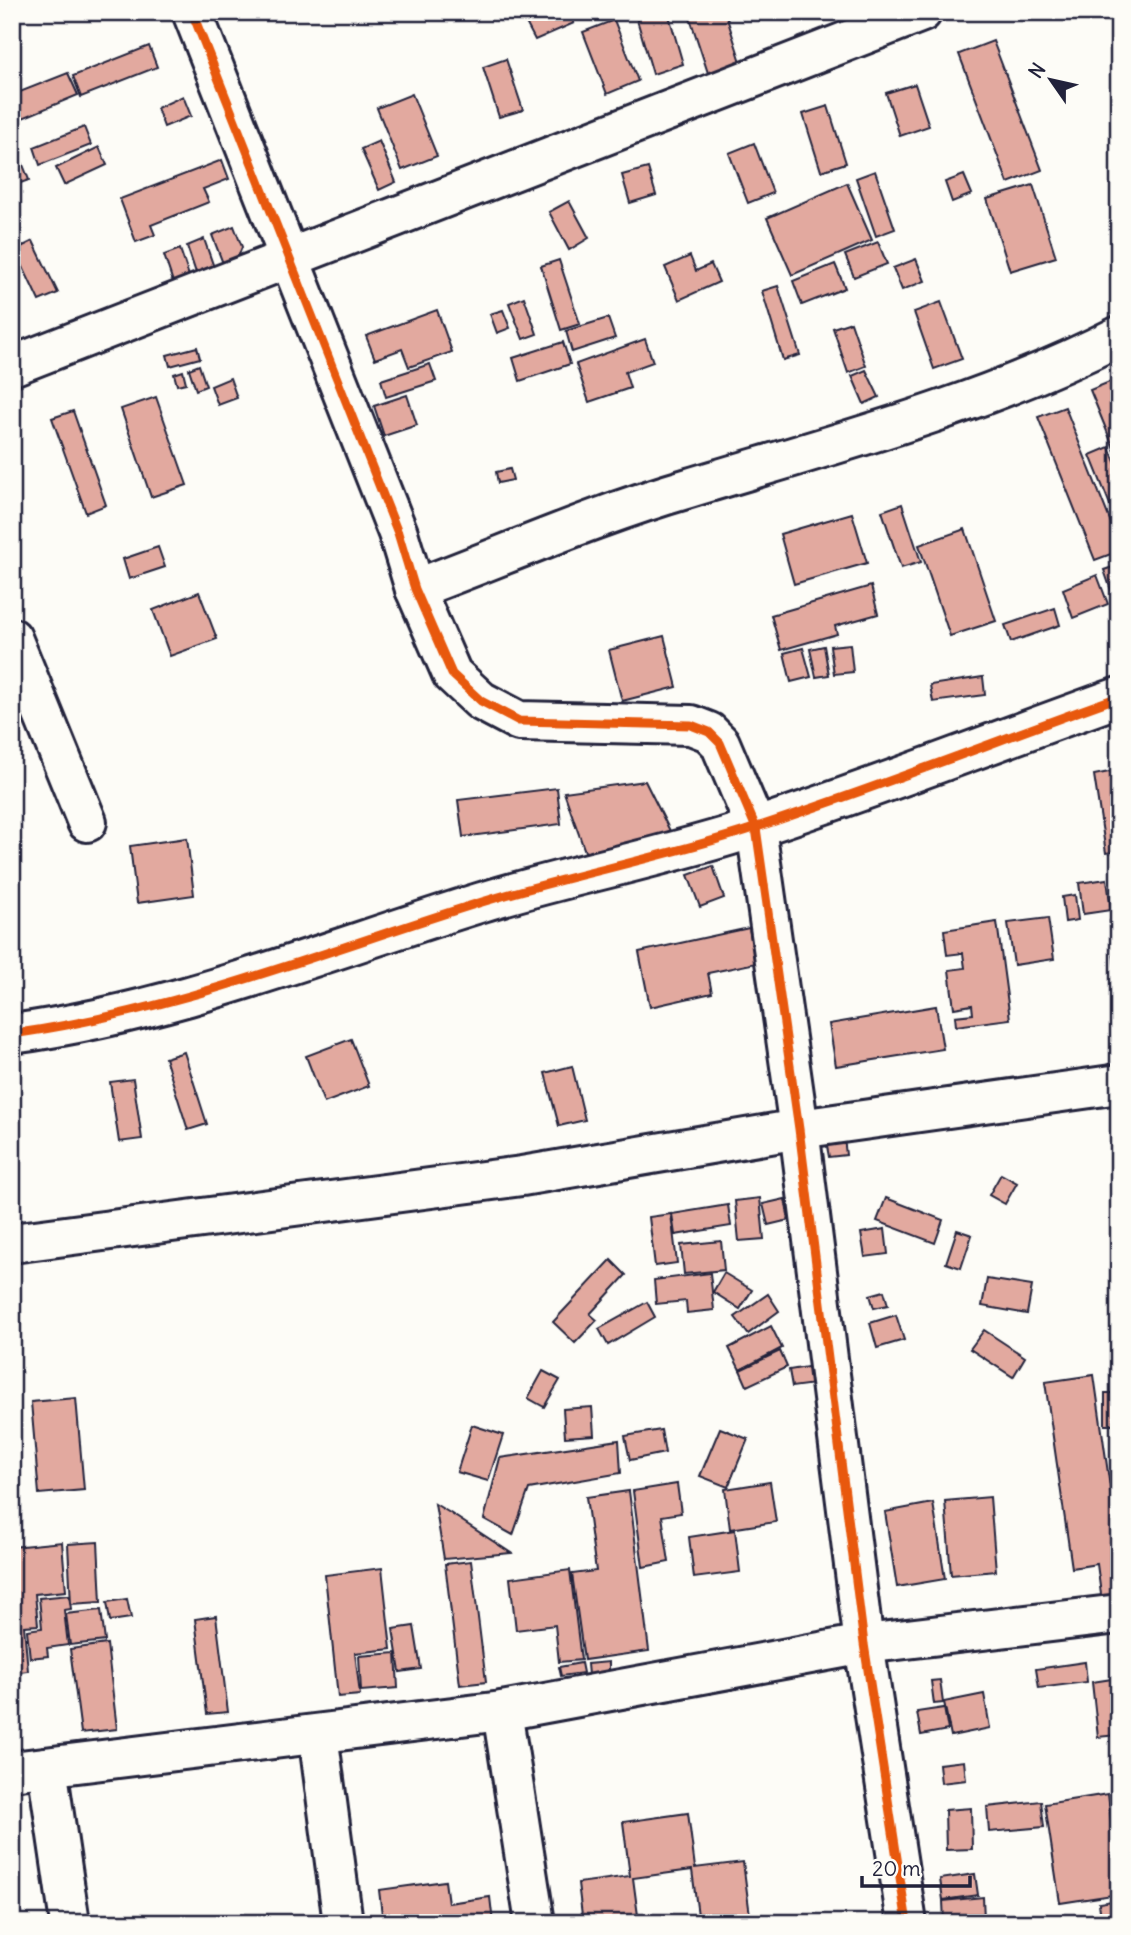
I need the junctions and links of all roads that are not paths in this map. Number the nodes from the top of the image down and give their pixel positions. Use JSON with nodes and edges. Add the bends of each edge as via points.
{"nodes":[{"id":1,"x":192,"y":12,"type":"edge"},
{"id":2,"x":922,"y":12,"type":"edge"},
{"id":3,"x":288,"y":260,"type":"junction"},
{"id":4,"x":1119,"y":335,"type":"edge"},
{"id":5,"x":12,"y":366,"type":"edge"},
{"id":6,"x":415,"y":589,"type":"junction"},
{"id":7,"x":12,"y":638,"type":"edge"},
{"id":8,"x":1119,"y":696,"type":"edge"},
{"id":9,"x":87,"y":822,"type":"dead end"},
{"id":10,"x":756,"y":828,"type":"junction"},
{"id":11,"x":12,"y":1034,"type":"edge"},
{"id":12,"x":1119,"y":1084,"type":"edge"},
{"id":13,"x":799,"y":1129,"type":"junction"},
{"id":14,"x":12,"y":1243,"type":"edge"},
{"id":15,"x":1119,"y":1614,"type":"edge"},
{"id":16,"x":864,"y":1644,"type":"junction"},
{"id":17,"x":502,"y":1711,"type":"junction"},
{"id":18,"x":318,"y":1734,"type":"junction"},
{"id":19,"x":30,"y":1769,"type":"edge"},
{"id":20,"x":70,"y":1923,"type":"edge"},
{"id":21,"x":343,"y":1923,"type":"edge"},
{"id":22,"x":535,"y":1923,"type":"edge"},
{"id":23,"x":907,"y":1923,"type":"edge"}],
"edges":[{"from":1,"to":3,"type":"street"},
{"from":2,"to":3,"type":"street"},
{"from":3,"to":5,"type":"street"},
{"from":3,"to":6,"type":"street","via":[[384,497]]},
{"from":4,"to":6,"type":"street","via":[[1030,378],[689,488]]},
{"from":6,"to":10,"type":"street","via":[[452,674],[481,701],[519,721],[691,725],[709,732],[720,743]]},
{"from":7,"to":9,"type":"street"},
{"from":8,"to":10,"type":"street"},
{"from":10,"to":11,"type":"street","via":[[482,902],[262,977],[60,1027]]},
{"from":10,"to":13,"type":"street"},
{"from":12,"to":13,"type":"street"},
{"from":13,"to":14,"type":"street","via":[[523,1176]]},
{"from":13,"to":16,"type":"street"},
{"from":15,"to":16,"type":"street"},
{"from":16,"to":17,"type":"street"},
{"from":16,"to":23,"type":"street"},
{"from":17,"to":18,"type":"street"},
{"from":17,"to":22,"type":"street"},
{"from":18,"to":19,"type":"street"},
{"from":18,"to":21,"type":"street"},
{"from":19,"to":20,"type":"street"}]}
